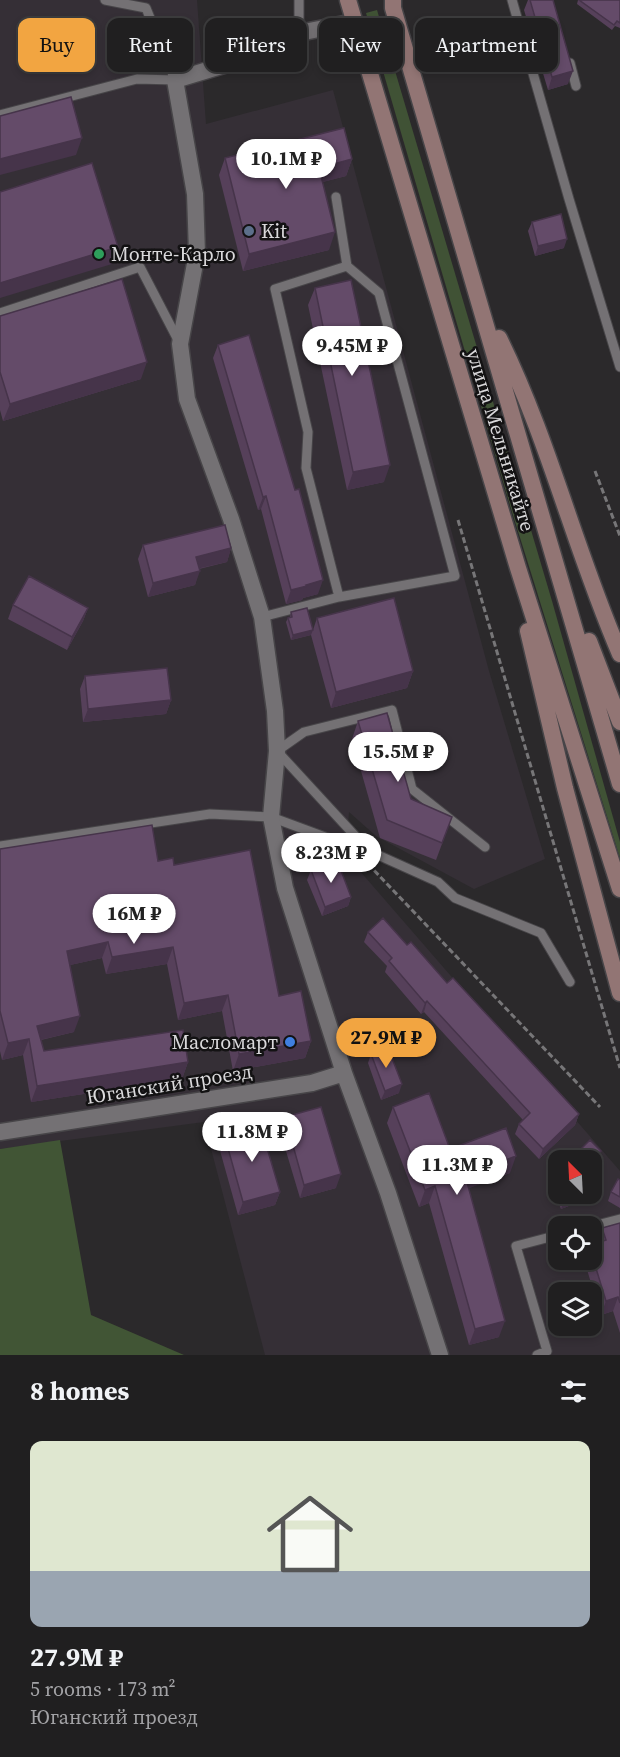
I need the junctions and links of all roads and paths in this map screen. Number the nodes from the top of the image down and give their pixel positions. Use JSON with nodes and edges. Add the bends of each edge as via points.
{"nodes":[{"id":1,"x":105,"y":0,"type":"edge"},
{"id":2,"x":298,"y":0,"type":"edge"},
{"id":3,"x":348,"y":0,"type":"edge"},
{"id":4,"x":393,"y":0,"type":"edge"},
{"id":5,"x":512,"y":0,"type":"edge"},
{"id":6,"x":299,"y":18,"type":"edge"},
{"id":7,"x":353,"y":18,"type":"edge"},
{"id":8,"x":567,"y":54,"type":"edge"},
{"id":9,"x":205,"y":71,"type":"edge"},
{"id":10,"x":369,"y":72,"type":"edge"},
{"id":11,"x":175,"y":80,"type":"junction"},
{"id":12,"x":576,"y":86,"type":"dead end"},
{"id":13,"x":0,"y":115,"type":"edge"},
{"id":14,"x":336,"y":197,"type":"dead end"},
{"id":15,"x":347,"y":266,"type":"junction"},
{"id":16,"x":478,"y":293,"type":"junction"},
{"id":17,"x":0,"y":313,"type":"edge"},
{"id":18,"x":180,"y":344,"type":"junction"},
{"id":19,"x":620,"y":367,"type":"edge"},
{"id":20,"x":595,"y":471,"type":"dead end"},
{"id":21,"x":458,"y":520,"type":"dead end"},
{"id":22,"x":620,"y":536,"type":"edge"},
{"id":23,"x":555,"y":555,"type":"junction"},
{"id":24,"x":518,"y":568,"type":"junction"},
{"id":25,"x":339,"y":597,"type":"junction"},
{"id":26,"x":262,"y":617,"type":"junction"},
{"id":27,"x":620,"y":654,"type":"edge"},
{"id":28,"x":620,"y":722,"type":"edge"},
{"id":29,"x":277,"y":751,"type":"junction"},
{"id":30,"x":620,"y":784,"type":"edge"},
{"id":31,"x":271,"y":817,"type":"junction"},
{"id":32,"x":0,"y":846,"type":"edge"},
{"id":33,"x":485,"y":847,"type":"dead end"},
{"id":34,"x":352,"y":848,"type":"junction"},
{"id":35,"x":369,"y":851,"type":"junction"},
{"id":36,"x":620,"y":890,"type":"edge"},
{"id":37,"x":570,"y":982,"type":"dead end"},
{"id":38,"x":620,"y":993,"type":"edge"},
{"id":39,"x":620,"y":1068,"type":"edge"},
{"id":40,"x":344,"y":1073,"type":"junction"},
{"id":41,"x":600,"y":1107,"type":"dead end"},
{"id":42,"x":0,"y":1132,"type":"edge"},
{"id":43,"x":620,"y":1219,"type":"edge"},
{"id":44,"x":602,"y":1224,"type":"edge"},
{"id":45,"x":548,"y":1238,"type":"edge"},
{"id":46,"x":440,"y":1355,"type":"edge"},
{"id":47,"x":537,"y":1355,"type":"edge"}],
"edges":[{"from":1,"to":11,"type":"lane","via":[[146,8]]},
{"from":2,"to":6,"type":"lane"},
{"from":3,"to":7,"type":"main road","name":"улица Мельникайте"},
{"from":4,"to":16,"type":"main road","name":"улица Мельникайте"},
{"from":5,"to":19,"type":"lane"},
{"from":8,"to":12,"type":"lane"},
{"from":9,"to":11,"type":"street"},
{"from":10,"to":24,"type":"main road","name":"улица Мельникайте"},
{"from":11,"to":13,"type":"lane","via":[[137,79]]},
{"from":11,"to":18,"type":"street","via":[[195,194],[197,253]]},
{"from":14,"to":15,"type":"lane"},
{"from":15,"to":25,"type":"lane","via":[[275,289],[309,432],[306,468]]},
{"from":15,"to":25,"type":"lane","via":[[379,293],[455,576]]},
{"from":16,"to":23,"type":"main road","name":"улица Мельникайте"},
{"from":16,"to":27,"type":"main road","via":[[546,448]]},
{"from":17,"to":18,"type":"lane","via":[[141,267]]},
{"from":18,"to":26,"type":"street","via":[[187,399]]},
{"from":20,"to":22,"type":"path"},
{"from":21,"to":39,"type":"path"},
{"from":23,"to":28,"type":"main road"},
{"from":23,"to":30,"type":"main road","name":"улица Мельникайте"},
{"from":24,"to":36,"type":"main road","name":"улица Мельникайте"},
{"from":24,"to":38,"type":"main road","via":[[529,637],[562,776]]},
{"from":25,"to":26,"type":"lane"},
{"from":26,"to":29,"type":"street"},
{"from":29,"to":31,"type":"street"},
{"from":29,"to":33,"type":"lane","via":[[304,732],[393,710],[412,789]]},
{"from":29,"to":35,"type":"lane"},
{"from":31,"to":32,"type":"lane","via":[[210,814]]},
{"from":31,"to":34,"type":"lane"},
{"from":31,"to":40,"type":"street","via":[[285,888]]},
{"from":34,"to":35,"type":"lane"},
{"from":34,"to":41,"type":"path"},
{"from":35,"to":37,"type":"lane","via":[[438,882],[455,898],[541,933]]},
{"from":40,"to":42,"type":"street","name":"Юганский проезд","via":[[312,1083]]},
{"from":40,"to":46,"type":"street"},
{"from":43,"to":44,"type":"lane"},
{"from":45,"to":47,"type":"lane","via":[[516,1246],[547,1352]]}]}
